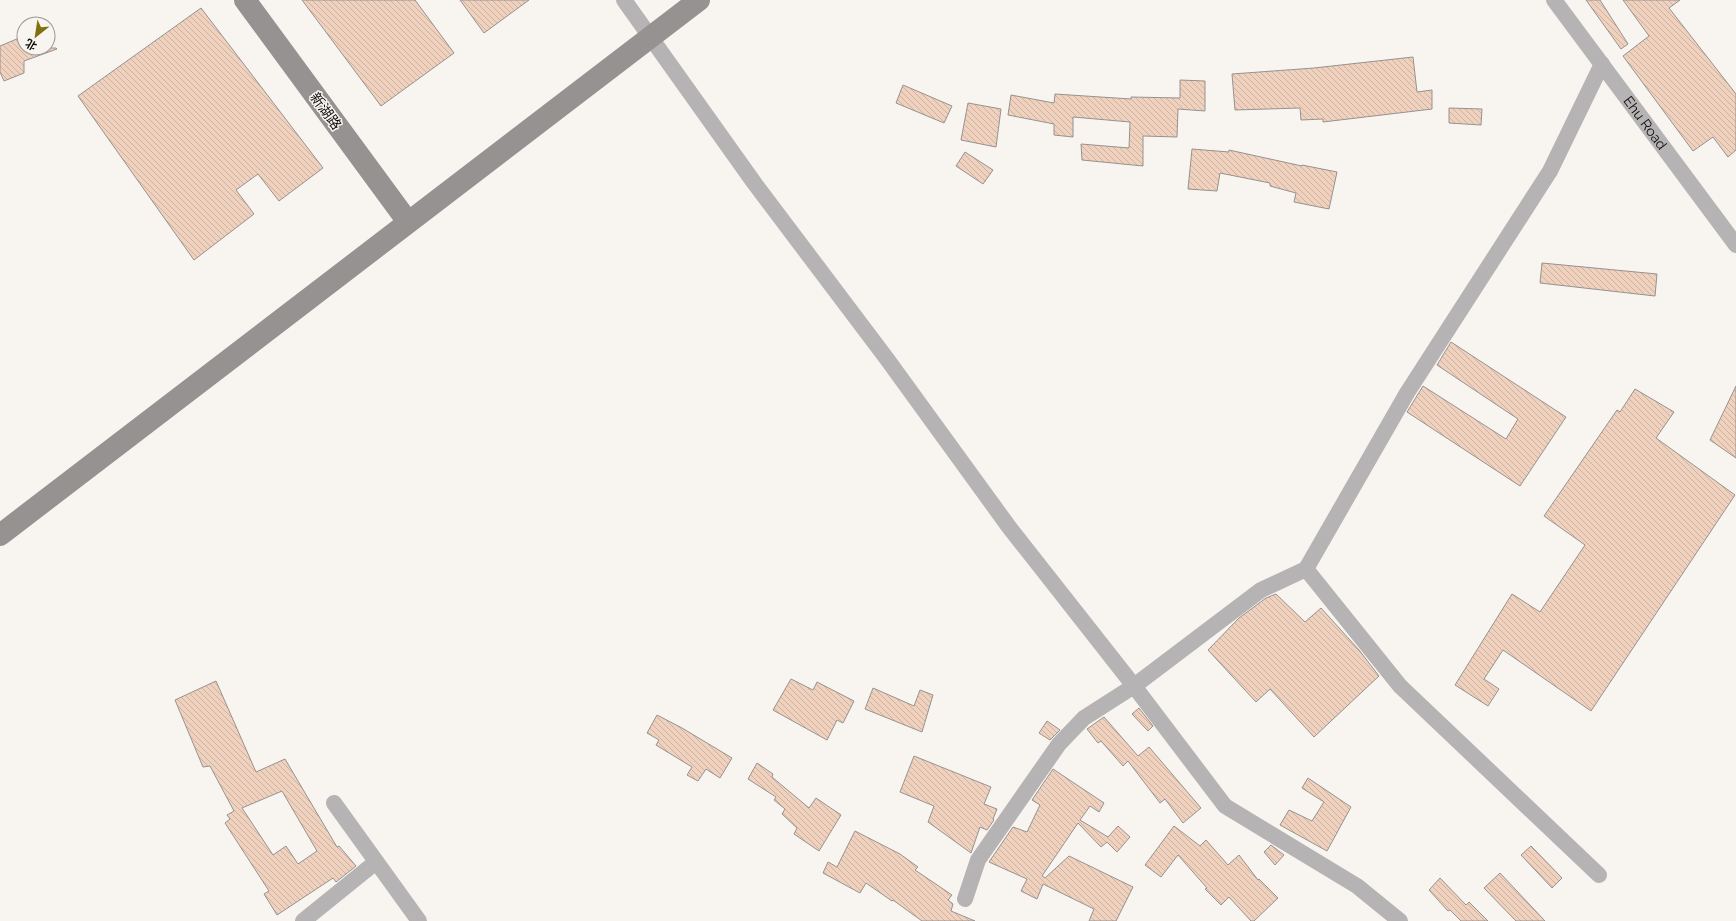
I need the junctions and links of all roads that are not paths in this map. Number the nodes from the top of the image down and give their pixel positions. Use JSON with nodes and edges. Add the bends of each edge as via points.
{"nodes":[{"id":1,"x":245,"y":0,"type":"edge"},
{"id":2,"x":624,"y":0,"type":"edge"},
{"id":3,"x":699,"y":0,"type":"edge"},
{"id":4,"x":1554,"y":0,"type":"edge"},
{"id":5,"x":651,"y":37,"type":"junction"},
{"id":6,"x":1602,"y":64,"type":"junction"},
{"id":7,"x":408,"y":222,"type":"junction"},
{"id":8,"x":1736,"y":245,"type":"edge"},
{"id":9,"x":0,"y":535,"type":"edge"},
{"id":10,"x":1306,"y":568,"type":"junction"},
{"id":11,"x":1134,"y":686,"type":"junction"},
{"id":12,"x":334,"y":803,"type":"dead end"},
{"id":13,"x":376,"y":862,"type":"junction"},
{"id":14,"x":1600,"y":875,"type":"dead end"},
{"id":15,"x":965,"y":899,"type":"dead end"},
{"id":16,"x":303,"y":921,"type":"edge"},
{"id":17,"x":419,"y":921,"type":"edge"},
{"id":18,"x":1400,"y":921,"type":"edge"}],
"edges":[{"from":1,"to":7,"type":"street","name":"新湖路"},
{"from":2,"to":5,"type":"street"},
{"from":3,"to":5,"type":"street"},
{"from":4,"to":6,"type":"street","name":"Ehu Road"},
{"from":5,"to":7,"type":"street"},
{"from":5,"to":11,"type":"street","via":[[755,184],[1009,527]]},
{"from":6,"to":8,"type":"street","name":"Ehu Road"},
{"from":6,"to":10,"type":"street","via":[[1550,171],[1407,393]]},
{"from":7,"to":9,"type":"street"},
{"from":10,"to":11,"type":"street","via":[[1261,590]]},
{"from":10,"to":14,"type":"street","via":[[1400,686]]},
{"from":11,"to":15,"type":"street","via":[[1084,718],[1060,744],[978,860]]},
{"from":11,"to":18,"type":"street","via":[[1225,806],[1357,886]]},
{"from":12,"to":13,"type":"street"},
{"from":13,"to":16,"type":"street"},
{"from":13,"to":17,"type":"street"}]}
